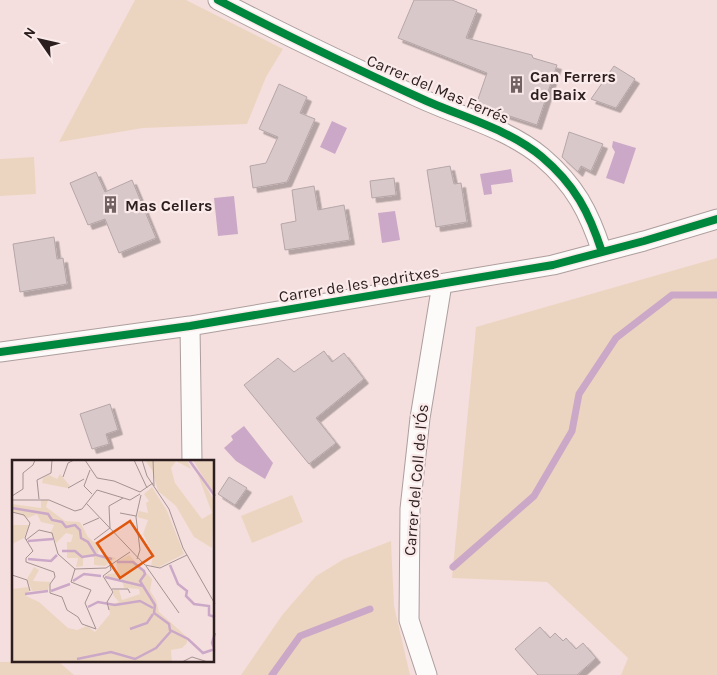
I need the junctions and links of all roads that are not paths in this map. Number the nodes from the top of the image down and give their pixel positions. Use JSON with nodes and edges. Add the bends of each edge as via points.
{"nodes":[{"id":1,"x":218,"y":0,"type":"edge"},
{"id":2,"x":717,"y":219,"type":"edge"},
{"id":3,"x":602,"y":252,"type":"junction"},
{"id":4,"x":442,"y":284,"type":"junction"},
{"id":5,"x":190,"y":326,"type":"junction"},
{"id":6,"x":0,"y":352,"type":"edge"},
{"id":7,"x":192,"y":460,"type":"edge"},
{"id":8,"x":427,"y":675,"type":"edge"}],
"edges":[{"from":1,"to":3,"type":"street","name":"Carrer del Mas Ferrés","via":[[308,47],[514,138],[542,156],[578,195],[591,219]]},
{"from":2,"to":3,"type":"street","name":"Carrer de les Pedritxes"},
{"from":3,"to":4,"type":"street","name":"Carrer de les Pedritxes","via":[[553,265]]},
{"from":4,"to":5,"type":"street","name":"Carrer de les Pedritxes"},
{"from":4,"to":8,"type":"street","name":"Carrer del Coll de l'Ós","via":[[420,418],[410,509],[410,620]]},
{"from":5,"to":6,"type":"street","name":"Carrer de les Pedritxes"},
{"from":5,"to":7,"type":"street"}]}
